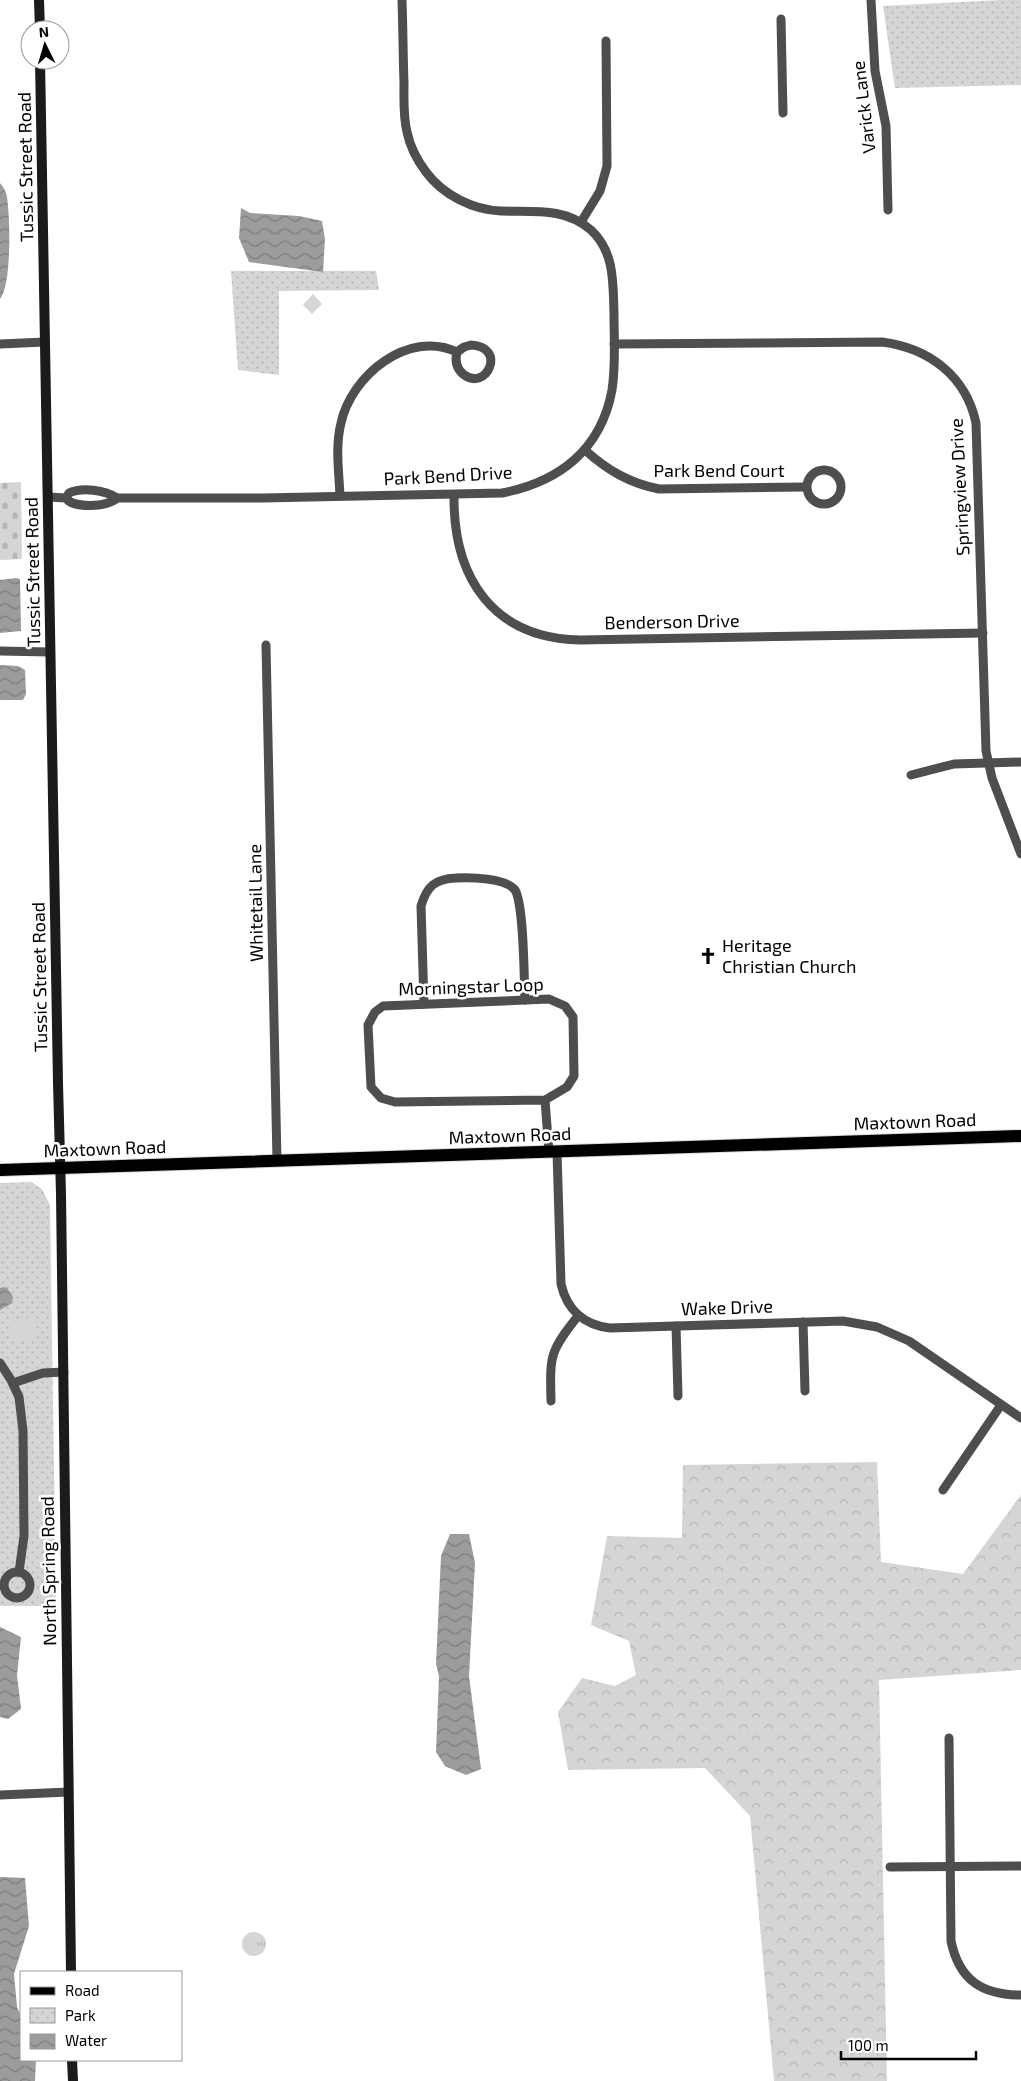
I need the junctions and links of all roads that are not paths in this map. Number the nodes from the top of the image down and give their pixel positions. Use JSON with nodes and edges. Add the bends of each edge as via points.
{"nodes":[{"id":1,"x":39,"y":0,"type":"edge"},
{"id":2,"x":402,"y":0,"type":"edge"},
{"id":3,"x":871,"y":0,"type":"edge"},
{"id":4,"x":40,"y":20,"type":"edge"},
{"id":5,"x":781,"y":20,"type":"dead end"},
{"id":6,"x":606,"y":41,"type":"dead end"},
{"id":7,"x":40,"y":70,"type":"edge"},
{"id":8,"x":783,"y":113,"type":"dead end"},
{"id":9,"x":888,"y":210,"type":"dead end"},
{"id":10,"x":581,"y":222,"type":"junction"},
{"id":11,"x":45,"y":342,"type":"junction"},
{"id":12,"x":0,"y":344,"type":"edge"},
{"id":13,"x":614,"y":344,"type":"junction"},
{"id":14,"x":457,"y":352,"type":"dead end"},
{"id":15,"x":584,"y":450,"type":"junction"},
{"id":16,"x":805,"y":487,"type":"dead end"},
{"id":17,"x":454,"y":495,"type":"junction"},
{"id":18,"x":340,"y":496,"type":"junction"},
{"id":19,"x":48,"y":497,"type":"junction"},
{"id":20,"x":66,"y":498,"type":"junction"},
{"id":21,"x":116,"y":498,"type":"junction"},
{"id":22,"x":983,"y":633,"type":"junction"},
{"id":23,"x":266,"y":645,"type":"dead end"},
{"id":24,"x":0,"y":651,"type":"edge"},
{"id":25,"x":50,"y":652,"type":"junction"},
{"id":26,"x":1021,"y":762,"type":"edge"},
{"id":27,"x":987,"y":763,"type":"junction"},
{"id":28,"x":911,"y":775,"type":"dead end"},
{"id":29,"x":1021,"y":854,"type":"edge"},
{"id":30,"x":524,"y":1000,"type":"junction"},
{"id":31,"x":424,"y":1004,"type":"junction"},
{"id":32,"x":545,"y":1100,"type":"junction"},
{"id":33,"x":1021,"y":1136,"type":"edge"},
{"id":34,"x":553,"y":1152,"type":"junction"},
{"id":35,"x":278,"y":1161,"type":"junction"},
{"id":36,"x":61,"y":1169,"type":"junction"},
{"id":37,"x":0,"y":1170,"type":"edge"},
{"id":38,"x":578,"y":1316,"type":"junction"},
{"id":39,"x":803,"y":1322,"type":"junction"},
{"id":40,"x":676,"y":1326,"type":"junction"},
{"id":41,"x":0,"y":1363,"type":"edge"},
{"id":42,"x":64,"y":1372,"type":"junction"},
{"id":43,"x":12,"y":1383,"type":"junction"},
{"id":44,"x":805,"y":1391,"type":"dead end"},
{"id":45,"x":678,"y":1396,"type":"dead end"},
{"id":46,"x":551,"y":1402,"type":"dead end"},
{"id":47,"x":1001,"y":1405,"type":"junction"},
{"id":48,"x":1021,"y":1418,"type":"edge"},
{"id":49,"x":943,"y":1490,"type":"dead end"},
{"id":50,"x":19,"y":1572,"type":"dead end"},
{"id":51,"x":948,"y":1738,"type":"dead end"},
{"id":52,"x":69,"y":1792,"type":"junction"},
{"id":53,"x":0,"y":1795,"type":"edge"},
{"id":54,"x":949,"y":1866,"type":"junction"},
{"id":55,"x":1021,"y":1866,"type":"edge"},
{"id":56,"x":890,"y":1867,"type":"dead end"},
{"id":57,"x":71,"y":1971,"type":"edge"},
{"id":58,"x":1021,"y":1995,"type":"edge"},
{"id":59,"x":72,"y":2061,"type":"edge"},
{"id":60,"x":73,"y":2081,"type":"edge"}],
"edges":[{"from":1,"to":4,"type":"main road"},
{"from":2,"to":10,"type":"street","name":"Park Bend Drive","via":[[404,119],[412,148],[428,174],[452,195],[482,208],[552,212]]},
{"from":3,"to":9,"type":"street","name":"Varick Lane","via":[[875,71],[886,126]]},
{"from":5,"to":8,"type":"street"},
{"from":6,"to":10,"type":"street","via":[[607,166],[600,191]]},
{"from":7,"to":11,"type":"main road","name":"Tussic Street Road"},
{"from":10,"to":13,"type":"street","name":"Park Bend Drive","via":[[600,240],[610,262]]},
{"from":11,"to":12,"type":"street"},
{"from":11,"to":19,"type":"main road","name":"Tussic Street Road"},
{"from":13,"to":15,"type":"street","name":"Park Bend Drive","via":[[608,407]]},
{"from":13,"to":22,"type":"street","name":"Springview Drive","via":[[882,342],[910,348],[944,368],[966,393],[976,423]]},
{"from":14,"to":18,"type":"street","via":[[440,346],[409,350],[382,363],[356,388],[340,425]]},
{"from":15,"to":16,"type":"street","name":"Park Bend Court","via":[[624,479],[659,489]]},
{"from":15,"to":17,"type":"street","name":"Park Bend Drive","via":[[555,475],[529,486],[502,493]]},
{"from":17,"to":18,"type":"street","name":"Park Bend Drive"},
{"from":17,"to":22,"type":"street","name":"Benderson Drive","via":[[459,549],[478,589],[501,614],[538,634],[580,640]]},
{"from":18,"to":21,"type":"street","name":"Park Bend Drive"},
{"from":19,"to":20,"type":"street","name":"Park Bend Drive"},
{"from":19,"to":25,"type":"main road","name":"Tussic Street Road"},
{"from":20,"to":21,"type":"street","name":"Park Bend Drive","via":[[76,505],[108,504]]},
{"from":20,"to":21,"type":"street","name":"Park Bend Drive","via":[[74,490],[104,492]]},
{"from":22,"to":27,"type":"street","name":"Springview Drive"},
{"from":23,"to":35,"type":"street","name":"Whitetail Lane"},
{"from":24,"to":25,"type":"street"},
{"from":25,"to":36,"type":"main road","name":"Tussic Street Road"},
{"from":26,"to":27,"type":"street"},
{"from":27,"to":28,"type":"street","via":[[947,765]]},
{"from":27,"to":29,"type":"street","name":"Springview Drive"},
{"from":30,"to":31,"type":"street","name":"Morningstar Loop"},
{"from":30,"to":31,"type":"street","via":[[520,905],[514,889],[500,880],[456,878],[437,881],[426,892],[421,906]]},
{"from":30,"to":32,"type":"street","name":"Morningstar Loop","via":[[549,999],[565,1006],[573,1017],[574,1076],[566,1088]]},
{"from":31,"to":32,"type":"street","name":"Morningstar Loop","via":[[383,1006],[368,1025],[371,1087],[381,1098],[395,1102]]},
{"from":32,"to":34,"type":"street"},
{"from":33,"to":34,"type":"main road","name":"Maxtown Road"},
{"from":34,"to":35,"type":"main road","name":"Maxtown Road"},
{"from":34,"to":38,"type":"street","via":[[561,1284],[566,1302]]},
{"from":35,"to":36,"type":"main road","name":"Maxtown Road"},
{"from":36,"to":37,"type":"main road","name":"Maxtown Road"},
{"from":36,"to":42,"type":"main road","name":"North Spring Road"},
{"from":38,"to":40,"type":"street","name":"Wake Drive","via":[[588,1323],[610,1328]]},
{"from":38,"to":46,"type":"street","via":[[554,1348],[550,1369]]},
{"from":39,"to":40,"type":"street","name":"Wake Drive"},
{"from":39,"to":44,"type":"street"},
{"from":39,"to":47,"type":"street","name":"Wake Drive","via":[[862,1323],[890,1332],[917,1346]]},
{"from":40,"to":45,"type":"street"},
{"from":41,"to":43,"type":"street"},
{"from":42,"to":43,"type":"street","via":[[43,1373]]},
{"from":42,"to":52,"type":"main road","name":"North Spring Road"},
{"from":43,"to":50,"type":"street","via":[[19,1397],[24,1431],[24,1536]]},
{"from":47,"to":48,"type":"street","name":"Wake Drive"},
{"from":47,"to":49,"type":"street"},
{"from":51,"to":54,"type":"street"},
{"from":52,"to":53,"type":"street"},
{"from":52,"to":57,"type":"main road","name":"North Spring Road"},
{"from":54,"to":55,"type":"street"},
{"from":54,"to":56,"type":"street"},
{"from":54,"to":58,"type":"street","via":[[950,1941],[958,1965],[980,1987],[998,1994]]},
{"from":59,"to":60,"type":"main road"}]}
